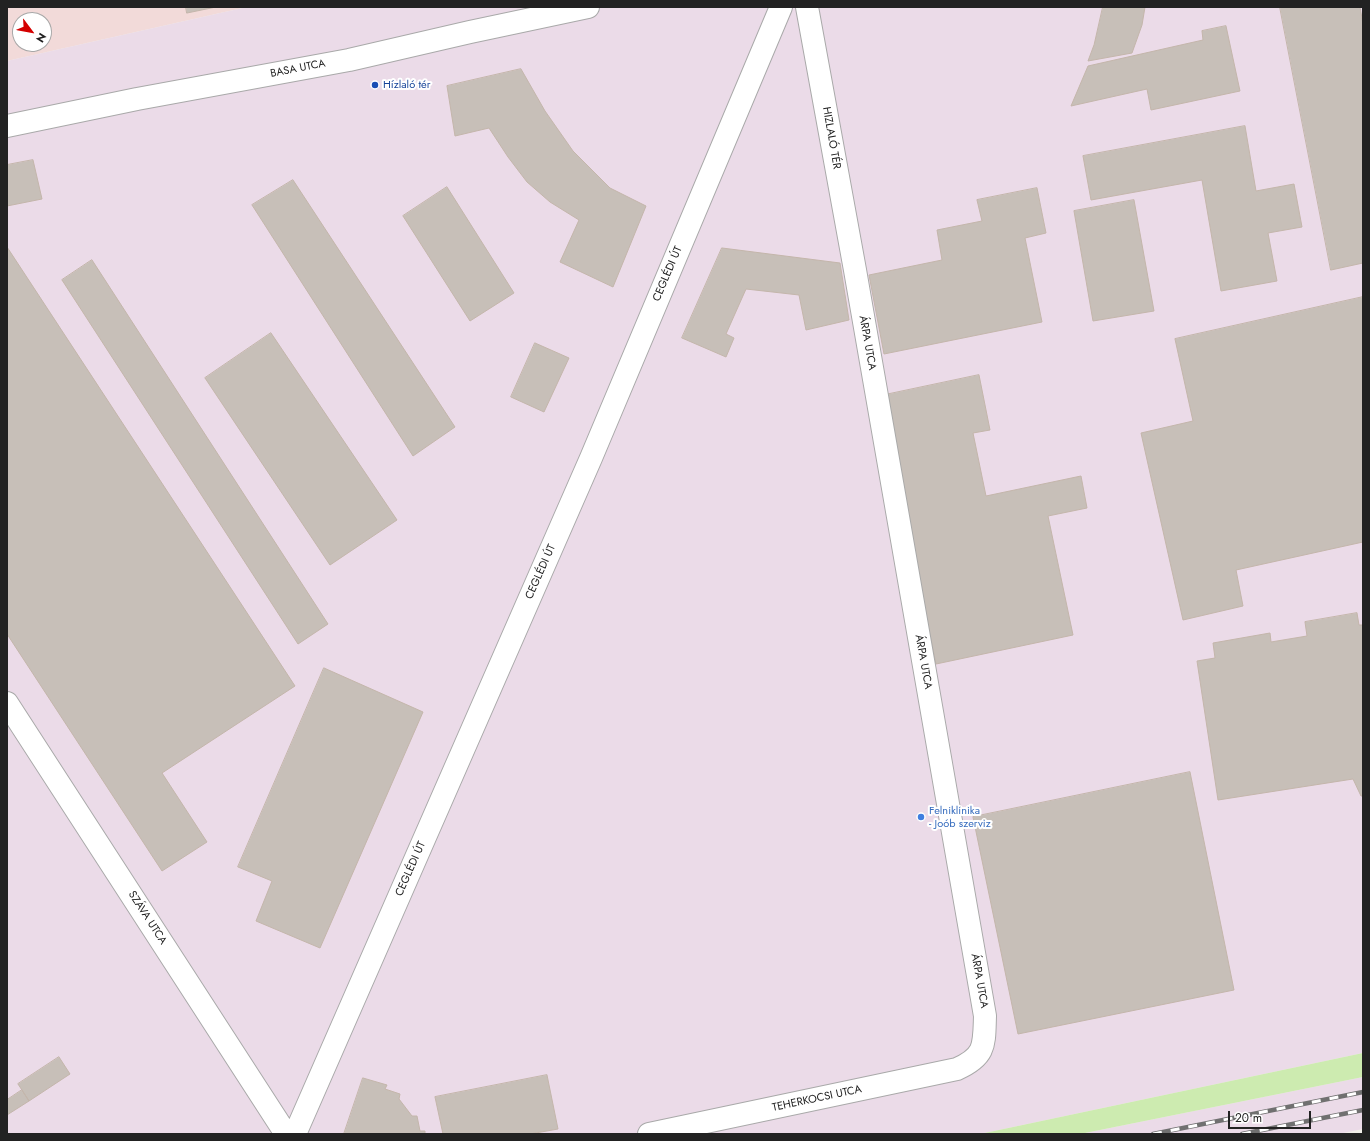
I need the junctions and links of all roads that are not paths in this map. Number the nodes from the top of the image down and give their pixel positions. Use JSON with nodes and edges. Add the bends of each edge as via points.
{"nodes":[{"id":1,"x":588,"y":7,"type":"edge"},
{"id":2,"x":781,"y":7,"type":"edge"},
{"id":3,"x":807,"y":7,"type":"edge"},
{"id":4,"x":7,"y":126,"type":"edge"},
{"id":5,"x":855,"y":270,"type":"joint"},
{"id":6,"x":7,"y":703,"type":"edge"},
{"id":7,"x":980,"y":1054,"type":"joint"},
{"id":8,"x":286,"y":1134,"type":"edge"},
{"id":9,"x":295,"y":1134,"type":"edge"},
{"id":10,"x":650,"y":1134,"type":"edge"}],
"edges":[{"from":1,"to":4,"type":"street","name":"BASA UTCA","via":[[349,60],[136,99]]},
{"from":2,"to":9,"type":"street","name":"CEGLÉDI ÚT","via":[[591,458]]},
{"from":3,"to":5,"type":"street","name":"HIZLALÓ TÉR"},
{"from":5,"to":7,"type":"street","name":"ÁRPA UTCA","via":[[985,1016]]},
{"from":6,"to":8,"type":"street","name":"SZÁVA UTCA"},
{"from":7,"to":10,"type":"street","name":"TEHERKOCSI UTCA","via":[[957,1069]]}]}
